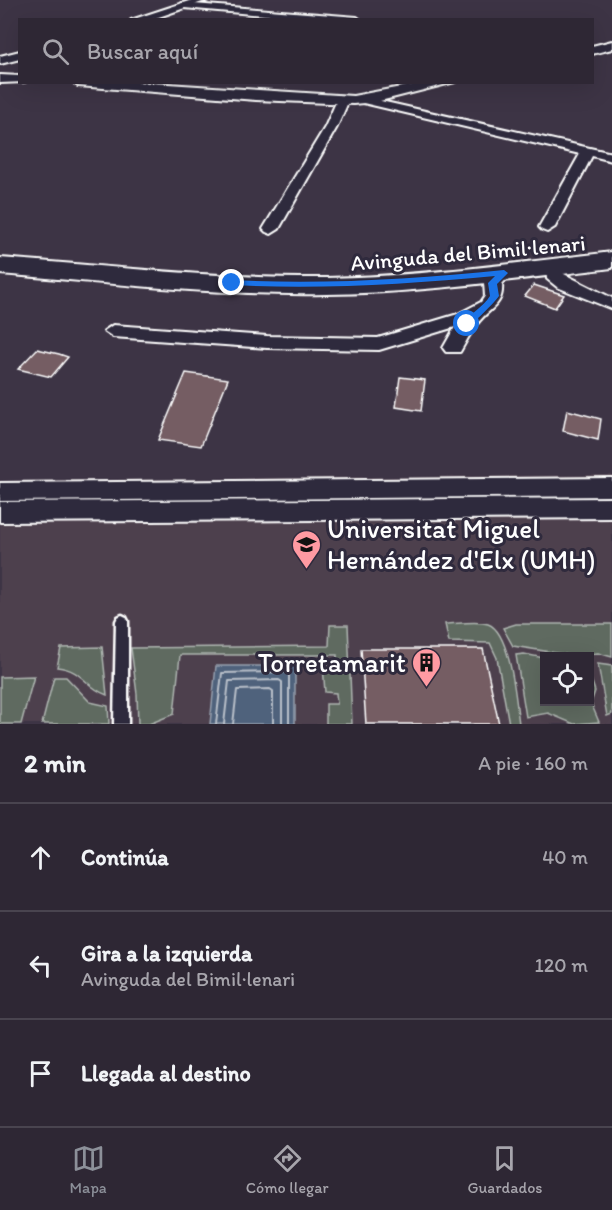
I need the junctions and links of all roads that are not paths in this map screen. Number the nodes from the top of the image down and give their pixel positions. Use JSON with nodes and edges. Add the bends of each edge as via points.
{"nodes":[{"id":1,"x":203,"y":0,"type":"edge"},
{"id":2,"x":184,"y":5,"type":"junction"},
{"id":3,"x":142,"y":18,"type":"edge"},
{"id":4,"x":334,"y":18,"type":"edge"},
{"id":5,"x":612,"y":45,"type":"edge"},
{"id":6,"x":594,"y":50,"type":"edge"},
{"id":7,"x":18,"y":56,"type":"edge"},
{"id":8,"x":0,"y":60,"type":"edge"},
{"id":9,"x":0,"y":79,"type":"edge"},
{"id":10,"x":18,"y":80,"type":"edge"},
{"id":11,"x":107,"y":84,"type":"edge"},
{"id":12,"x":439,"y":84,"type":"edge"},
{"id":13,"x":343,"y":100,"type":"junction"},
{"id":14,"x":363,"y":100,"type":"junction"},
{"id":15,"x":588,"y":152,"type":"junction"},
{"id":16,"x":612,"y":157,"type":"edge"},
{"id":17,"x":547,"y":227,"type":"dead end"},
{"id":18,"x":271,"y":229,"type":"dead end"},
{"id":19,"x":612,"y":239,"type":"edge"},
{"id":20,"x":0,"y":245,"type":"edge"},
{"id":21,"x":612,"y":260,"type":"edge"},
{"id":22,"x":0,"y":266,"type":"edge"},
{"id":23,"x":554,"y":267,"type":"junction"},
{"id":24,"x":504,"y":273,"type":"junction"},
{"id":25,"x":612,"y":304,"type":"edge"},
{"id":26,"x":477,"y":311,"type":"junction"},
{"id":27,"x":113,"y":331,"type":"dead end"},
{"id":28,"x":453,"y":348,"type":"dead end"},
{"id":29,"x":612,"y":488,"type":"edge"},
{"id":30,"x":0,"y":492,"type":"edge"},
{"id":31,"x":612,"y":508,"type":"edge"},
{"id":32,"x":0,"y":512,"type":"edge"},
{"id":33,"x":122,"y":621,"type":"dead end"},
{"id":34,"x":122,"y":724,"type":"edge"}],
"edges":[{"from":1,"to":2,"type":"street"},
{"from":2,"to":3,"type":"street"},
{"from":2,"to":4,"type":"street"},
{"from":5,"to":6,"type":"street"},
{"from":7,"to":8,"type":"street"},
{"from":9,"to":10,"type":"street"},
{"from":11,"to":13,"type":"street"},
{"from":12,"to":14,"type":"street"},
{"from":13,"to":14,"type":"street"},
{"from":13,"to":18,"type":"street"},
{"from":14,"to":15,"type":"street"},
{"from":15,"to":16,"type":"street"},
{"from":15,"to":17,"type":"street"},
{"from":19,"to":20,"type":"main road","name":"Avinguda del Bimil·lenari","via":[[421,261],[302,265]]},
{"from":21,"to":23,"type":"main road","name":"Avinguda del Bimil·lenari"},
{"from":22,"to":24,"type":"main road","name":"Avinguda del Bimil·lenari","via":[[284,286],[397,284]]},
{"from":23,"to":24,"type":"main road","name":"Avinguda del Bimil·lenari"},
{"from":23,"to":25,"type":"street","via":[[553,275],[563,283]]},
{"from":24,"to":26,"type":"street","via":[[493,283],[494,296],[488,306]]},
{"from":26,"to":27,"type":"street","via":[[446,325],[379,344],[267,342]]},
{"from":26,"to":28,"type":"street"},
{"from":29,"to":30,"type":"street"},
{"from":31,"to":32,"type":"street"},
{"from":33,"to":34,"type":"lane"}]}
